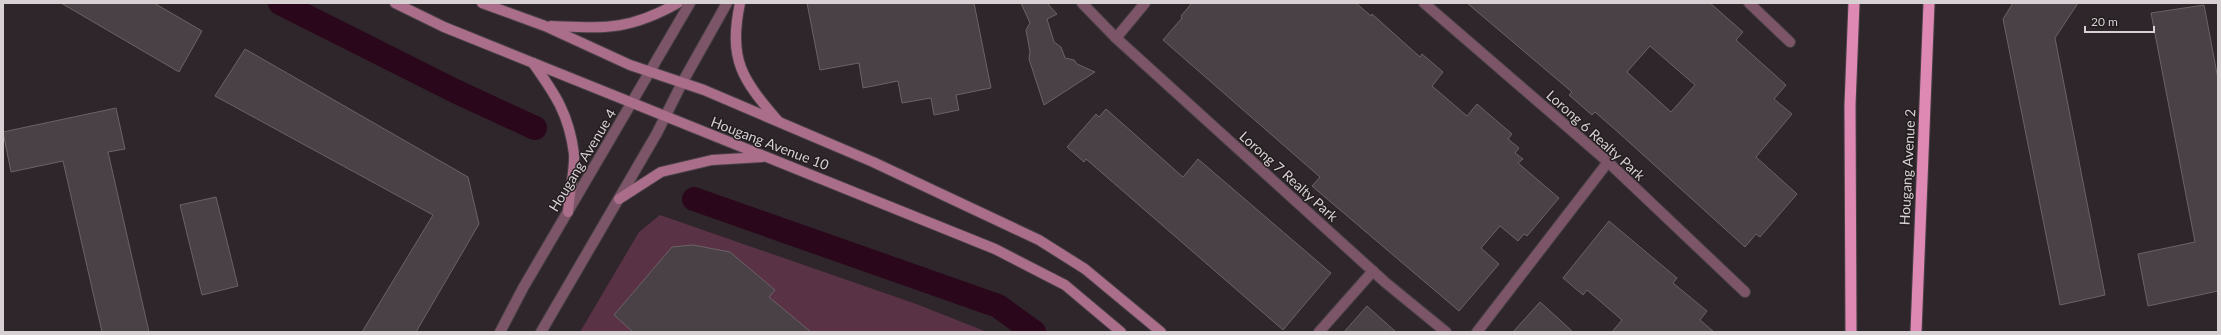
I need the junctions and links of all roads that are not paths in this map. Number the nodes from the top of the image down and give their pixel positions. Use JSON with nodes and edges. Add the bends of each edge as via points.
{"nodes":[{"id":1,"x":395,"y":3,"type":"edge"},
{"id":2,"x":482,"y":3,"type":"edge"},
{"id":3,"x":678,"y":3,"type":"edge"},
{"id":4,"x":690,"y":3,"type":"edge"},
{"id":5,"x":727,"y":3,"type":"edge"},
{"id":6,"x":740,"y":3,"type":"edge"},
{"id":7,"x":1082,"y":3,"type":"edge"},
{"id":8,"x":1145,"y":3,"type":"edge"},
{"id":9,"x":1424,"y":3,"type":"edge"},
{"id":10,"x":1749,"y":3,"type":"edge"},
{"id":11,"x":1854,"y":3,"type":"edge"},
{"id":12,"x":1929,"y":3,"type":"edge"},
{"id":13,"x":545,"y":26,"type":"junction"},
{"id":14,"x":1116,"y":38,"type":"junction"},
{"id":15,"x":1790,"y":42,"type":"dead end"},
{"id":16,"x":533,"y":63,"type":"junction"},
{"id":17,"x":650,"y":72,"type":"junction"},
{"id":18,"x":682,"y":83,"type":"junction"},
{"id":19,"x":632,"y":103,"type":"junction"},
{"id":20,"x":665,"y":118,"type":"junction"},
{"id":21,"x":780,"y":123,"type":"junction"},
{"id":22,"x":766,"y":157,"type":"junction"},
{"id":23,"x":1608,"y":162,"type":"junction"},
{"id":24,"x":619,"y":199,"type":"junction"},
{"id":25,"x":568,"y":212,"type":"junction"},
{"id":26,"x":1373,"y":271,"type":"junction"},
{"id":27,"x":1745,"y":292,"type":"dead end"},
{"id":28,"x":500,"y":332,"type":"edge"},
{"id":29,"x":541,"y":332,"type":"edge"},
{"id":30,"x":1121,"y":332,"type":"edge"},
{"id":31,"x":1161,"y":332,"type":"edge"},
{"id":32,"x":1319,"y":332,"type":"edge"},
{"id":33,"x":1446,"y":332,"type":"edge"},
{"id":34,"x":1477,"y":332,"type":"edge"},
{"id":35,"x":1851,"y":332,"type":"edge"},
{"id":36,"x":1916,"y":332,"type":"edge"}],
"edges":[{"from":1,"to":16,"type":"main road","name":"Hougang Avenue 10","via":[[444,28]]},
{"from":2,"to":13,"type":"main road","name":"Hougang Avenue 10"},
{"from":3,"to":13,"type":"main road","via":[[654,16],[614,27]]},
{"from":4,"to":17,"type":"street","name":"Hougang Avenue 4"},
{"from":5,"to":18,"type":"street"},
{"from":6,"to":21,"type":"main road","via":[[735,42],[741,69],[754,93]]},
{"from":7,"to":14,"type":"street","name":"Lorong 7 Realty Park"},
{"from":8,"to":14,"type":"street"},
{"from":9,"to":23,"type":"street","name":"Lorong 6 Realty Park"},
{"from":10,"to":15,"type":"street"},
{"from":11,"to":35,"type":"highway","via":[[1850,106]]},
{"from":12,"to":36,"type":"highway","name":"Hougang Avenue 2"},
{"from":13,"to":17,"type":"main road","name":"Hougang Avenue 10"},
{"from":14,"to":26,"type":"street","name":"Lorong 7 Realty Park"},
{"from":16,"to":19,"type":"main road","name":"Hougang Avenue 10"},
{"from":16,"to":25,"type":"main road","via":[[559,99],[565,114],[574,155]]},
{"from":17,"to":18,"type":"main road","name":"Hougang Avenue 10"},
{"from":17,"to":19,"type":"street","name":"Hougang Avenue 4"},
{"from":18,"to":20,"type":"street"},
{"from":18,"to":21,"type":"main road","name":"Hougang Avenue 10"},
{"from":19,"to":20,"type":"main road","name":"Hougang Avenue 10"},
{"from":19,"to":25,"type":"street","name":"Hougang Avenue 4"},
{"from":20,"to":22,"type":"main road","name":"Hougang Avenue 10"},
{"from":20,"to":24,"type":"street"},
{"from":21,"to":31,"type":"main road","name":"Hougang Avenue 10","via":[[872,162],[1039,240],[1085,269]]},
{"from":22,"to":24,"type":"main road","via":[[712,160],[660,172]]},
{"from":22,"to":30,"type":"main road","name":"Hougang Avenue 10","via":[[861,194],[1020,262],[1065,285]]},
{"from":23,"to":27,"type":"street","name":"Lorong 6 Realty Park"},
{"from":23,"to":34,"type":"street"},
{"from":24,"to":29,"type":"street"},
{"from":25,"to":28,"type":"street","name":"Hougang Avenue 4"},
{"from":26,"to":32,"type":"street"},
{"from":26,"to":33,"type":"street","name":"Lorong 7 Realty Park"}]}
